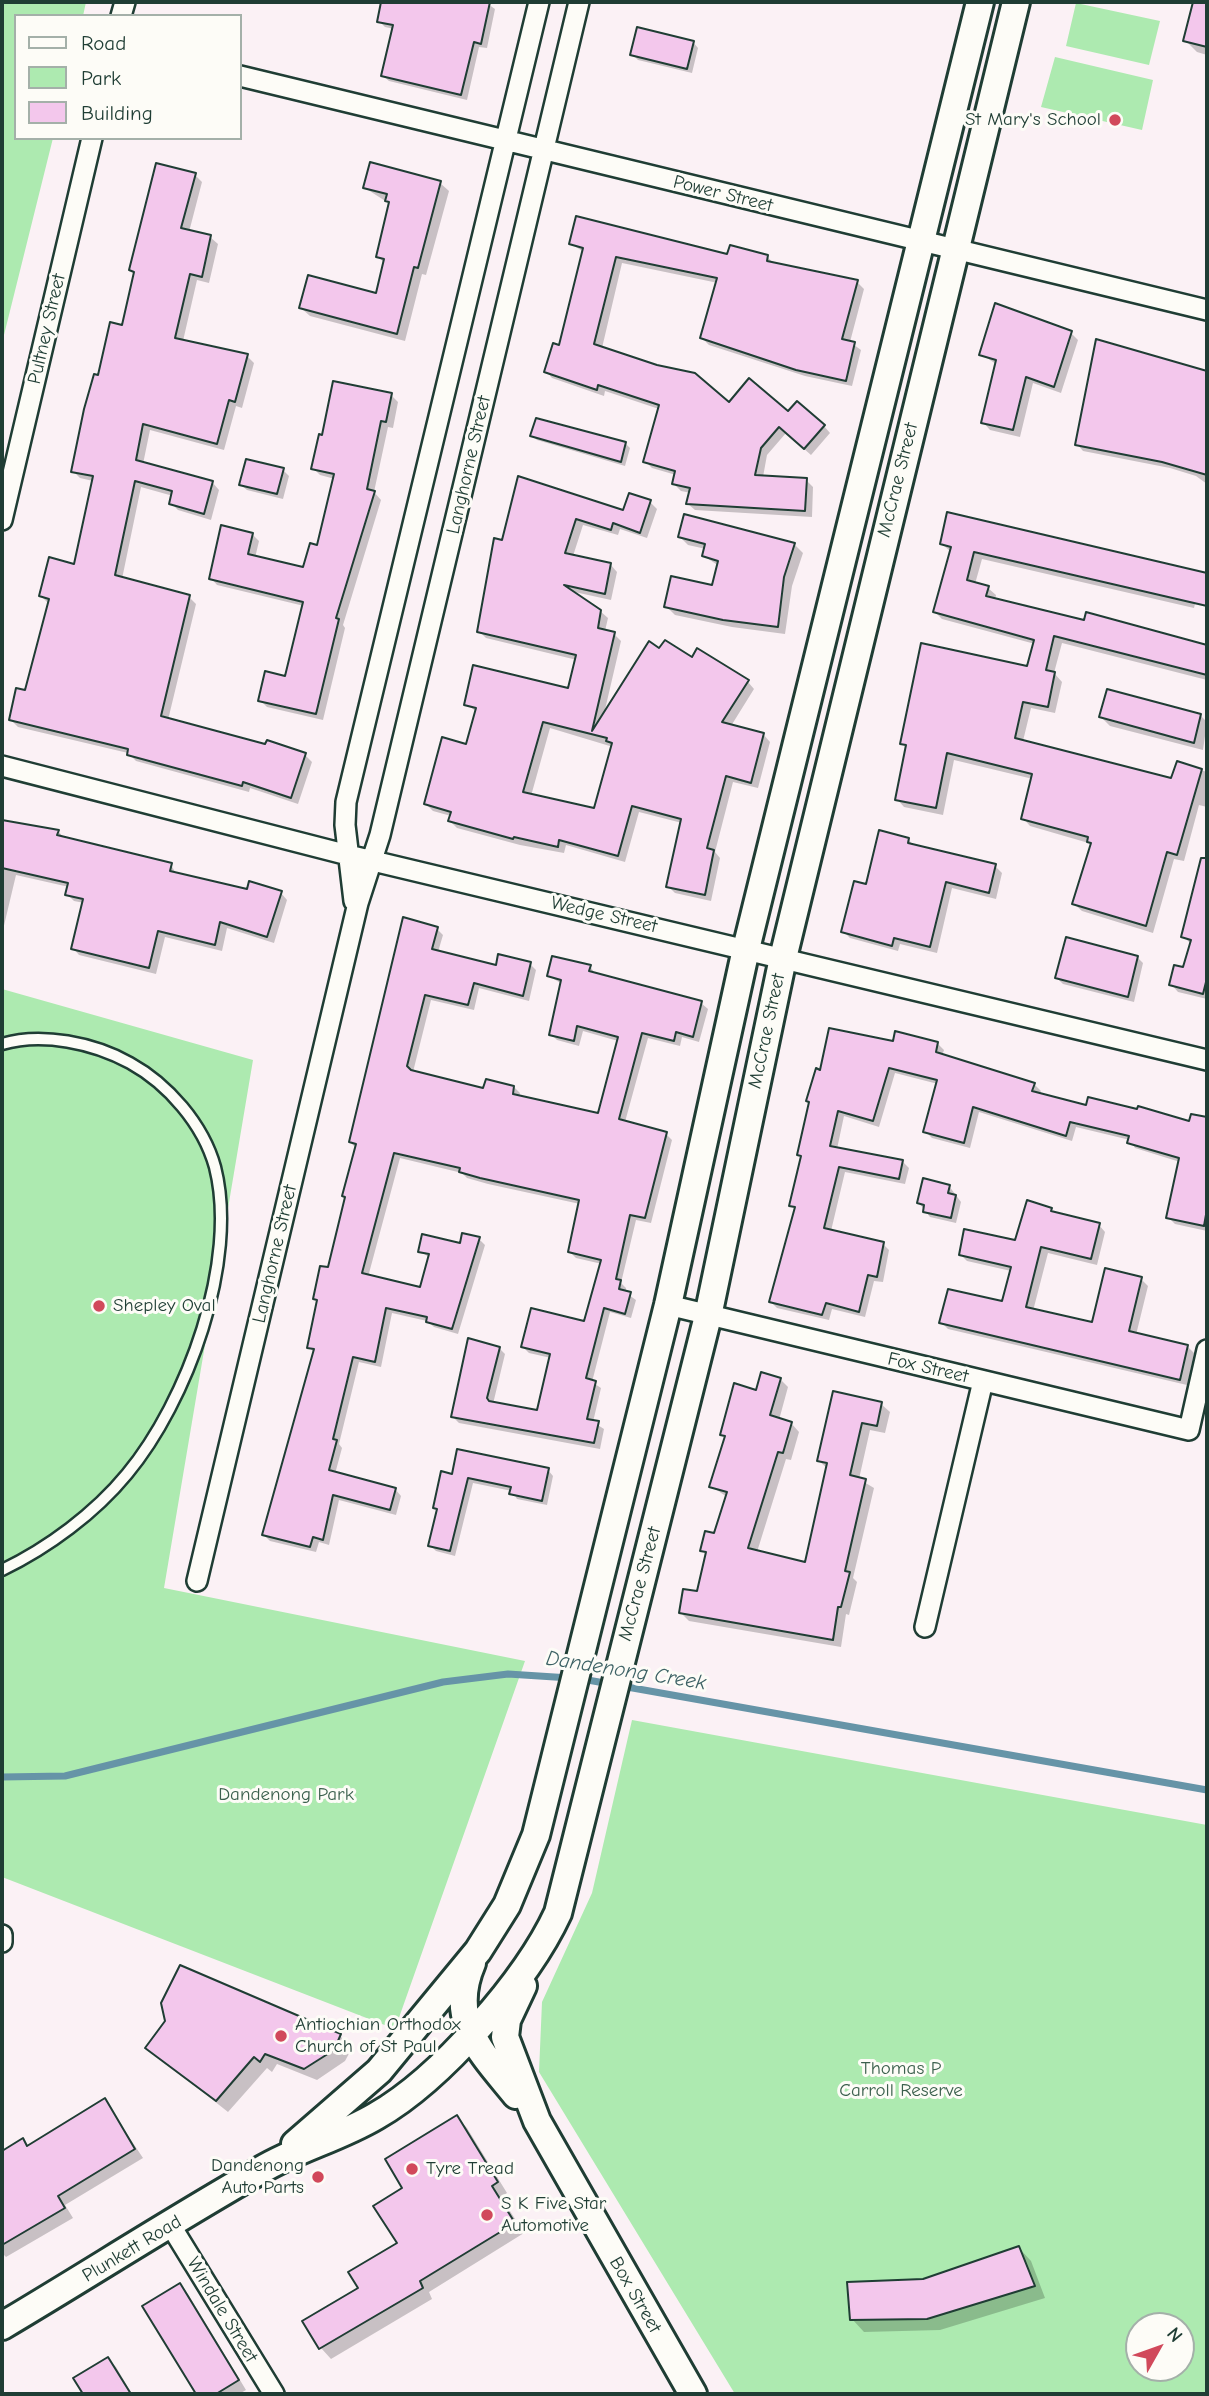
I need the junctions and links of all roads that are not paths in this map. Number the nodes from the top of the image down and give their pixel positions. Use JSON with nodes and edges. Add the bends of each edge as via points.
{"nodes":[{"id":1,"x":539,"y":2,"type":"edge"},
{"id":2,"x":579,"y":2,"type":"edge"},
{"id":3,"x":980,"y":2,"type":"edge"},
{"id":4,"x":1016,"y":2,"type":"edge"},
{"id":5,"x":242,"y":76,"type":"edge"},
{"id":6,"x":92,"y":140,"type":"edge"},
{"id":7,"x":506,"y":142,"type":"junction"},
{"id":8,"x":544,"y":150,"type":"junction"},
{"id":9,"x":923,"y":243,"type":"junction"},
{"id":10,"x":954,"y":250,"type":"junction"},
{"id":11,"x":1207,"y":310,"type":"edge"},
{"id":12,"x":2,"y":520,"type":"edge"},
{"id":13,"x":2,"y":766,"type":"edge"},
{"id":14,"x":348,"y":855,"type":"junction"},
{"id":15,"x":372,"y":860,"type":"junction"},
{"id":16,"x":352,"y":926,"type":"junction"},
{"id":17,"x":747,"y":949,"type":"junction"},
{"id":18,"x":782,"y":958,"type":"junction"},
{"id":19,"x":2,"y":1044,"type":"edge"},
{"id":20,"x":1207,"y":1060,"type":"edge"},
{"id":21,"x":668,"y":1306,"type":"junction"},
{"id":22,"x":708,"y":1316,"type":"junction"},
{"id":23,"x":1207,"y":1350,"type":"edge"},
{"id":24,"x":983,"y":1381,"type":"junction"},
{"id":25,"x":2,"y":1570,"type":"edge"},
{"id":26,"x":197,"y":1581,"type":"dead end"},
{"id":27,"x":925,"y":1628,"type":"dead end"},
{"id":28,"x":2,"y":1936,"type":"edge"},
{"id":29,"x":2,"y":1942,"type":"edge"},
{"id":30,"x":543,"y":1945,"type":"junction"},
{"id":31,"x":478,"y":1951,"type":"junction"},
{"id":32,"x":470,"y":2036,"type":"junction"},
{"id":33,"x":537,"y":2122,"type":"junction"},
{"id":34,"x":261,"y":2169,"type":"junction"},
{"id":35,"x":170,"y":2226,"type":"junction"},
{"id":36,"x":2,"y":2326,"type":"edge"},
{"id":37,"x":274,"y":2394,"type":"edge"},
{"id":38,"x":693,"y":2394,"type":"edge"}],
"edges":[{"from":1,"to":7,"type":"street","name":"Langhorne Street"},
{"from":2,"to":8,"type":"street","name":"Langhorne Street"},
{"from":3,"to":9,"type":"main road","name":"McCrae Street"},
{"from":4,"to":10,"type":"main road","name":"McCrae Street"},
{"from":5,"to":7,"type":"street","name":"Power Street"},
{"from":6,"to":12,"type":"street","name":"Pultney Street"},
{"from":7,"to":8,"type":"street","name":"Power Street"},
{"from":7,"to":14,"type":"street","name":"Langhorne Street","via":[[346,802]]},
{"from":8,"to":9,"type":"street","name":"Power Street"},
{"from":8,"to":15,"type":"street","name":"Langhorne Street"},
{"from":9,"to":10,"type":"street","name":"Power Street"},
{"from":9,"to":17,"type":"main road","name":"McCrae Street"},
{"from":10,"to":11,"type":"street","name":"Power Street"},
{"from":10,"to":18,"type":"main road","name":"McCrae Street"},
{"from":13,"to":14,"type":"street","name":"Wedge Street"},
{"from":14,"to":15,"type":"street","name":"Wedge Street"},
{"from":14,"to":16,"type":"street","name":"Langhorne Street"},
{"from":15,"to":16,"type":"street","name":"Langhorne Street"},
{"from":15,"to":17,"type":"street","name":"Wedge Street"},
{"from":16,"to":26,"type":"street","name":"Langhorne Street"},
{"from":17,"to":18,"type":"street","name":"Wedge Street"},
{"from":17,"to":21,"type":"main road","name":"McCrae Street"},
{"from":18,"to":20,"type":"street","name":"Wedge Street"},
{"from":18,"to":22,"type":"main road","name":"McCrae Street"},
{"from":19,"to":25,"type":"lane","via":[[62,1041],[88,1045],[114,1054],[159,1083],[206,1144],[215,1169],[219,1235],[209,1313],[156,1432],[103,1501]]},
{"from":21,"to":22,"type":"street","name":"Fox Street"},
{"from":21,"to":31,"type":"main road","name":"McCrae Street","via":[[528,1859],[507,1905]]},
{"from":22,"to":24,"type":"street","name":"Fox Street"},
{"from":22,"to":30,"type":"main road","name":"McCrae Street","via":[[565,1896]]},
{"from":23,"to":24,"type":"street","name":"Fox Street","via":[[1189,1430]]},
{"from":24,"to":27,"type":"street"},
{"from":28,"to":29,"type":"street"},
{"from":30,"to":32,"type":"main road","name":"McCrae Street"},
{"from":30,"to":33,"type":"main road","name":"Box Street","via":[[507,2020],[505,2037]]},
{"from":31,"to":32,"type":"main road","name":"Box Street","via":[[464,1994]]},
{"from":31,"to":34,"type":"main road","name":"Plunkett Road","via":[[379,2071]]},
{"from":32,"to":33,"type":"main road","name":"Box Street"},
{"from":32,"to":34,"type":"main road","name":"Plunkett Road","via":[[432,2075],[379,2115]]},
{"from":33,"to":38,"type":"main road","name":"Box Street"},
{"from":34,"to":35,"type":"main road","name":"Plunkett Road"},
{"from":35,"to":36,"type":"main road","name":"Plunkett Road"},
{"from":35,"to":37,"type":"street","name":"Windale Street"}]}
